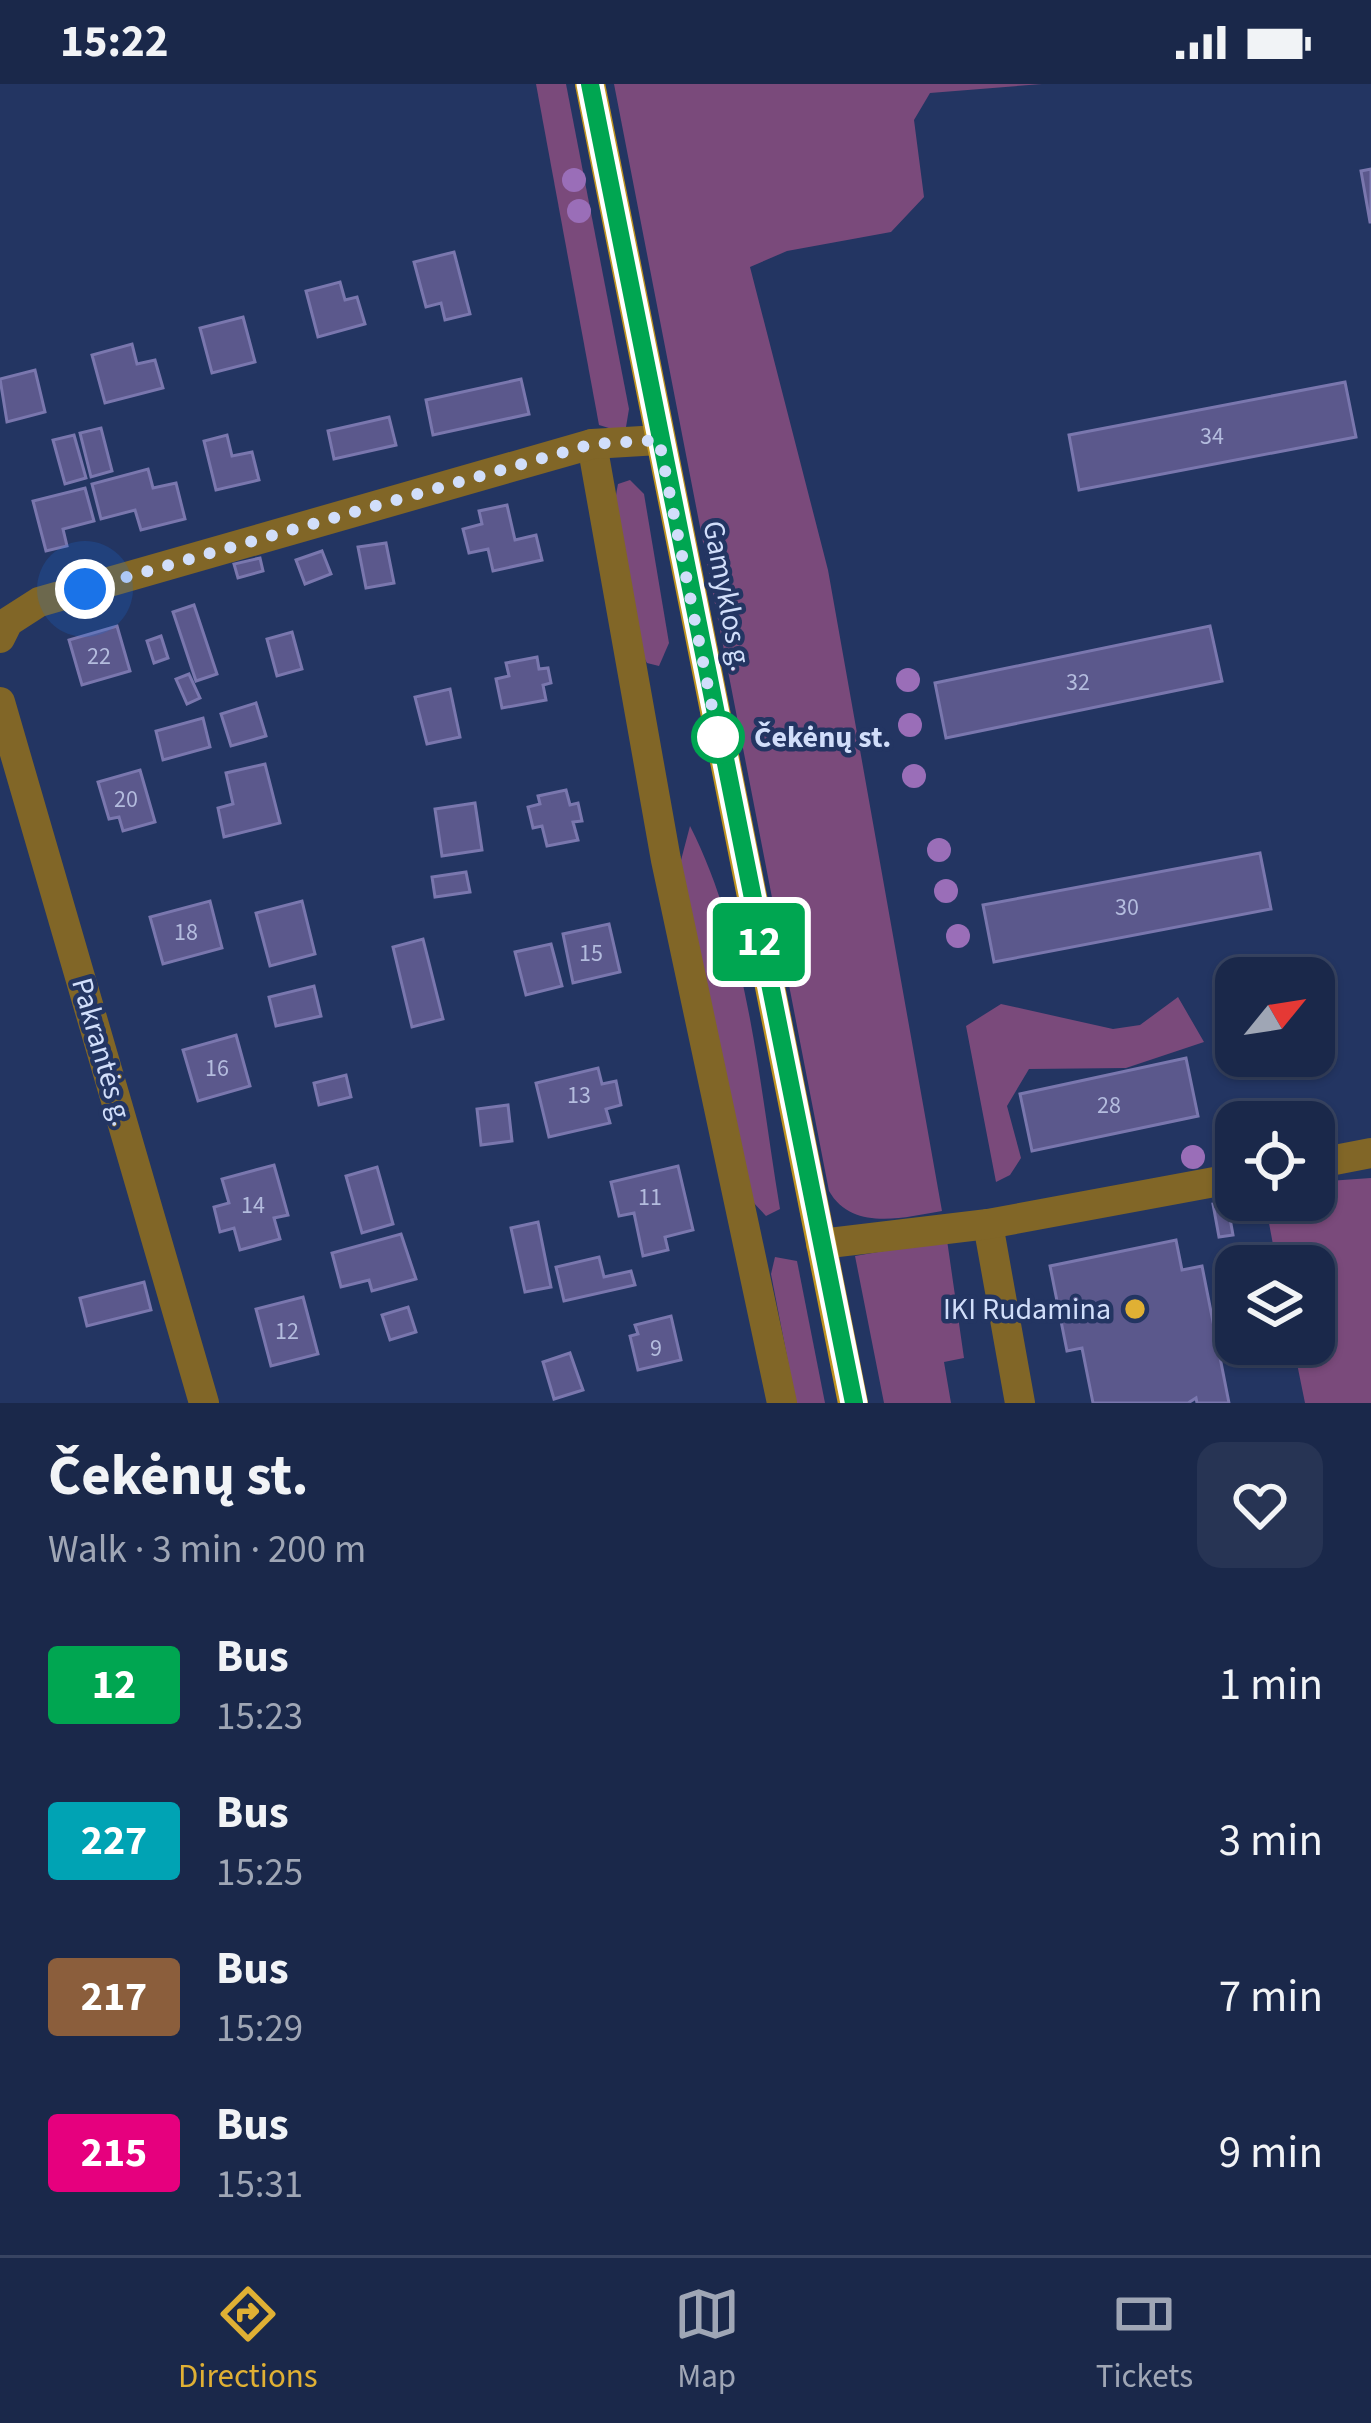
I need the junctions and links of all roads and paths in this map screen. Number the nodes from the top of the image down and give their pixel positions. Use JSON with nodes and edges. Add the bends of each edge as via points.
{"nodes":[{"id":1,"x":590,"y":84,"type":"edge"},
{"id":2,"x":659,"y":440,"type":"junction"},
{"id":3,"x":592,"y":444,"type":"junction"},
{"id":4,"x":0,"y":638,"type":"edge"},
{"id":5,"x":0,"y":702,"type":"edge"},
{"id":6,"x":1371,"y":1153,"type":"edge"},
{"id":7,"x":1335,"y":1159,"type":"edge"},
{"id":8,"x":1215,"y":1182,"type":"edge"},
{"id":9,"x":988,"y":1224,"type":"junction"},
{"id":10,"x":821,"y":1244,"type":"junction"},
{"id":11,"x":204,"y":1403,"type":"edge"},
{"id":12,"x":782,"y":1403,"type":"edge"},
{"id":13,"x":854,"y":1403,"type":"edge"},
{"id":14,"x":1021,"y":1403,"type":"edge"}],
"edges":[{"from":1,"to":2,"type":"main road","name":"Gamyklos g."},
{"from":2,"to":3,"type":"street"},
{"from":2,"to":10,"type":"main road","name":"Gamyklos g."},
{"from":3,"to":4,"type":"street","via":[[39,602],[8,622]]},
{"from":3,"to":12,"type":"street","via":[[666,860]]},
{"from":5,"to":11,"type":"street","name":"Pakrantės g."},
{"from":6,"to":7,"type":"street"},
{"from":8,"to":9,"type":"street"},
{"from":9,"to":10,"type":"street"},
{"from":9,"to":14,"type":"street"},
{"from":10,"to":13,"type":"main road","name":"Gamyklos g."}]}
